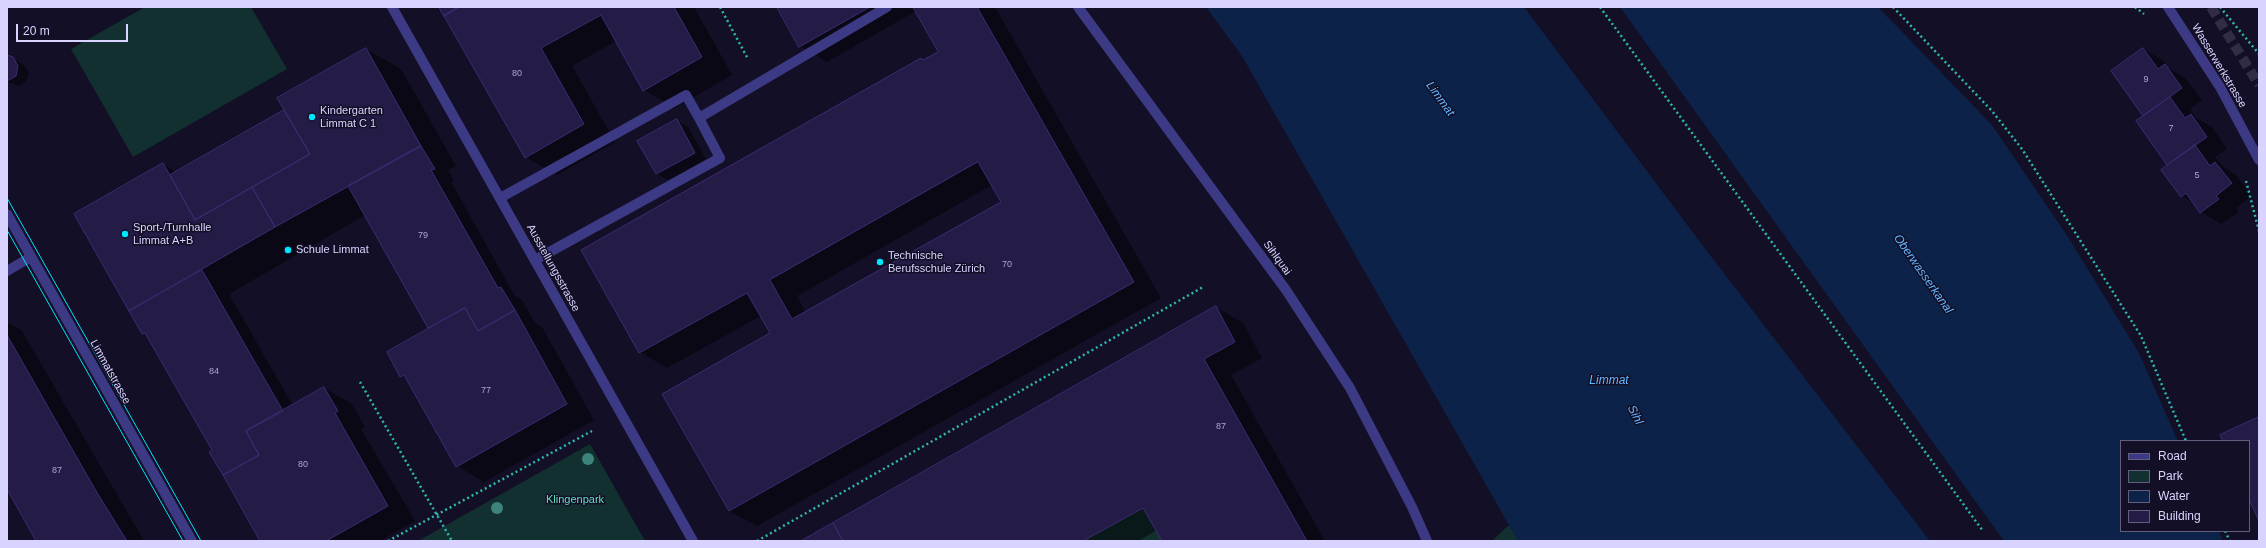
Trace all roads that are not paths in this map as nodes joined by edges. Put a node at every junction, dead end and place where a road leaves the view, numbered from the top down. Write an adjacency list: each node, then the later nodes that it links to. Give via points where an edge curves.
1 (392, 7): 7 (street, Ausstellungsstrasse)
2 (887, 7): 5 (street)
3 (1078, 7): 14 (street, Sihlquai, via 1286,290 1350,388)
4 (2168, 7): 6 (street, Wasserwerkstrasse, via 2220,87)
5 (699, 118): 7 (street, via 686,95); 10 (street, via 720,158)
6 (2259, 160)
7 (500, 198): 10 (street, Ausstellungsstrasse)
8 (7, 214): 9 (street, Limmatstrasse)
9 (31, 257): 11 (street); 12 (street, Limmatstrasse)
10 (535, 260): 13 (street, Ausstellungsstrasse)
11 (7, 271)
12 (192, 541)
13 (693, 541)
14 (1427, 541)

